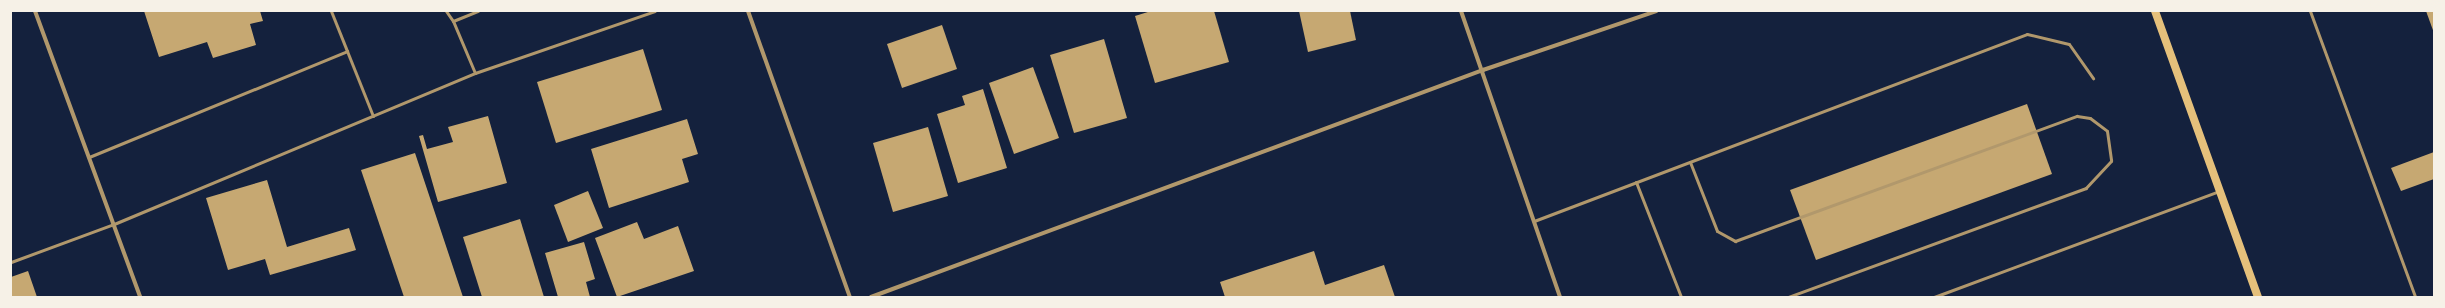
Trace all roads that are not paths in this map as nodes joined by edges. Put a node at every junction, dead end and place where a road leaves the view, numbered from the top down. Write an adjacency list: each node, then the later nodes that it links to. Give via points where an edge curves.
1 (35, 11): 17 (street)
2 (331, 11): 12 (lane)
3 (446, 11): 11 (lane)
4 (478, 11): 11 (lane)
5 (655, 11): 14 (lane)
6 (748, 11): 25 (street)
7 (1461, 11): 13 (street)
8 (1656, 11): 13 (street)
9 (2155, 11): 20 (main road)
10 (2310, 11): 32 (lane)
11 (452, 21): 14 (lane)
12 (347, 51): 16 (lane); 17 (lane)
13 (1482, 70): 21 (street); 26 (street)
14 (475, 73): 16 (lane)
15 (2093, 78): 18 (lane, via 2069,44 2027,34)
16 (373, 116): 22 (lane)
17 (89, 157): 22 (street)
18 (1690, 162): 19 (lane); 29 (lane, via 1717,231 1735,241 2077,116 2090,118 2107,131 2111,161 2086,188)
19 (1636, 182): 21 (lane); 28 (lane)
20 (2219, 191): 30 (lane); 31 (main road)
21 (1534, 221): 27 (street)
22 (114, 224): 23 (lane); 24 (street)
23 (11, 262)
24 (140, 297)
25 (850, 297)
26 (871, 297)
27 (1560, 297)
28 (1680, 297)
29 (1788, 297)
30 (1934, 297)
31 (2258, 297)
32 (2415, 297)

